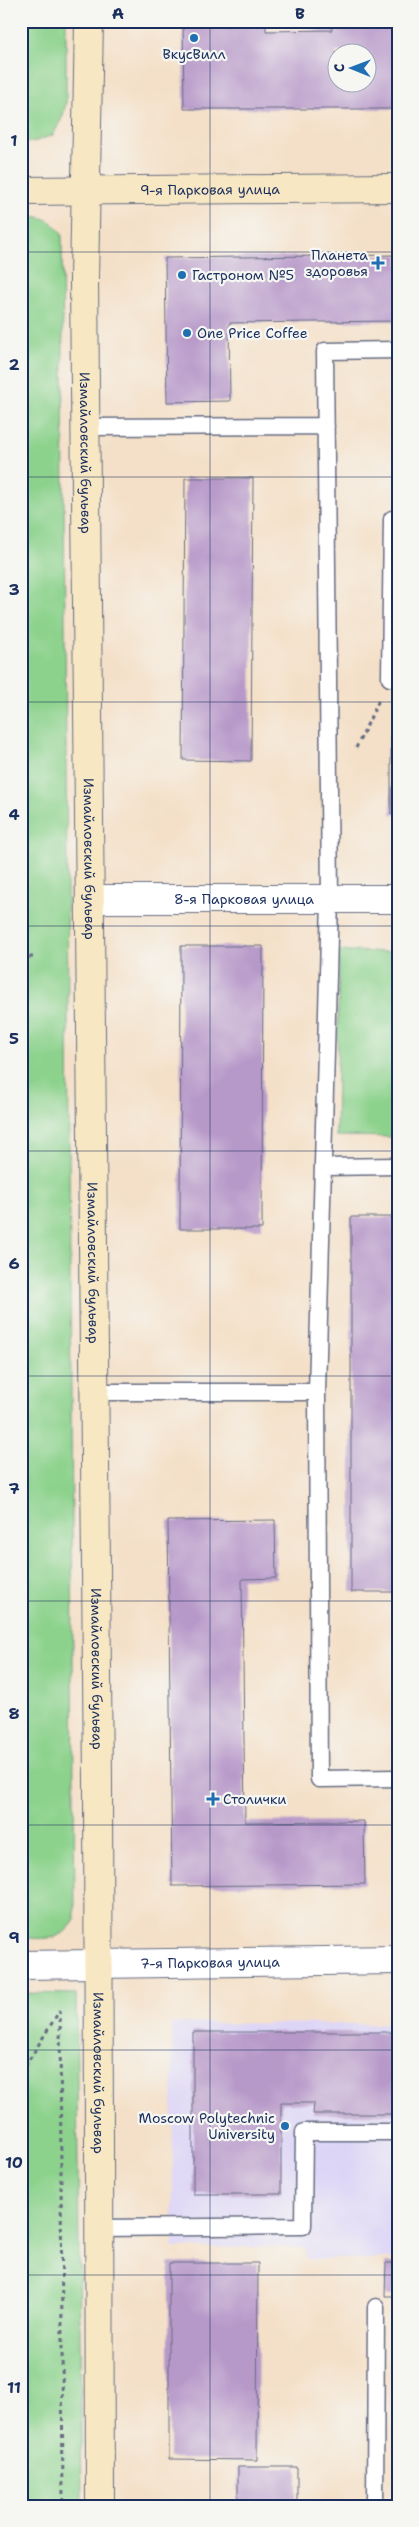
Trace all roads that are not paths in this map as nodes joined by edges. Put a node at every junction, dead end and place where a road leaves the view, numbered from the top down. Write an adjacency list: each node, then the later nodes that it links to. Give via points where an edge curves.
1 (89, 21): 4 (street, Измайловский бульвар)
2 (398, 188): 4 (street, 9-я Парковая улица)
3 (21, 191): 4 (street, 9-я Парковая улица)
4 (86, 191): 7 (street, Измайловский бульвар)
5 (398, 350): 6 (lane, via 326,351)
6 (326, 426): 7 (lane); 11 (lane)
7 (86, 427): 10 (street, Измайловский бульвар)
8 (392, 519): 9 (lane, via 390,678)
9 (398, 678)
10 (90, 899): 11 (street, 8-я Парковая улица); 15 (street, Измайловский бульвар)
11 (330, 899): 12 (street, 8-я Парковая улица); 13 (lane)
12 (398, 899)
13 (323, 1166): 14 (lane); 16 (lane)
14 (398, 1166)
15 (94, 1392): 16 (lane); 19 (street, Измайловский бульвар)
16 (317, 1392): 17 (lane, via 319,1779)
17 (398, 1778)
18 (398, 1960): 19 (street, 7-я Парковая улица)
19 (99, 1964): 20 (street, 7-я Парковая улица); 22 (street, Измайловский бульвар)
20 (21, 1966)
21 (398, 2132): 22 (lane, via 304,2132 303,2226)
22 (100, 2228): 24 (street, Измайловский бульвар)
23 (376, 2307): 25 (lane)
24 (100, 2506)
25 (375, 2506)

